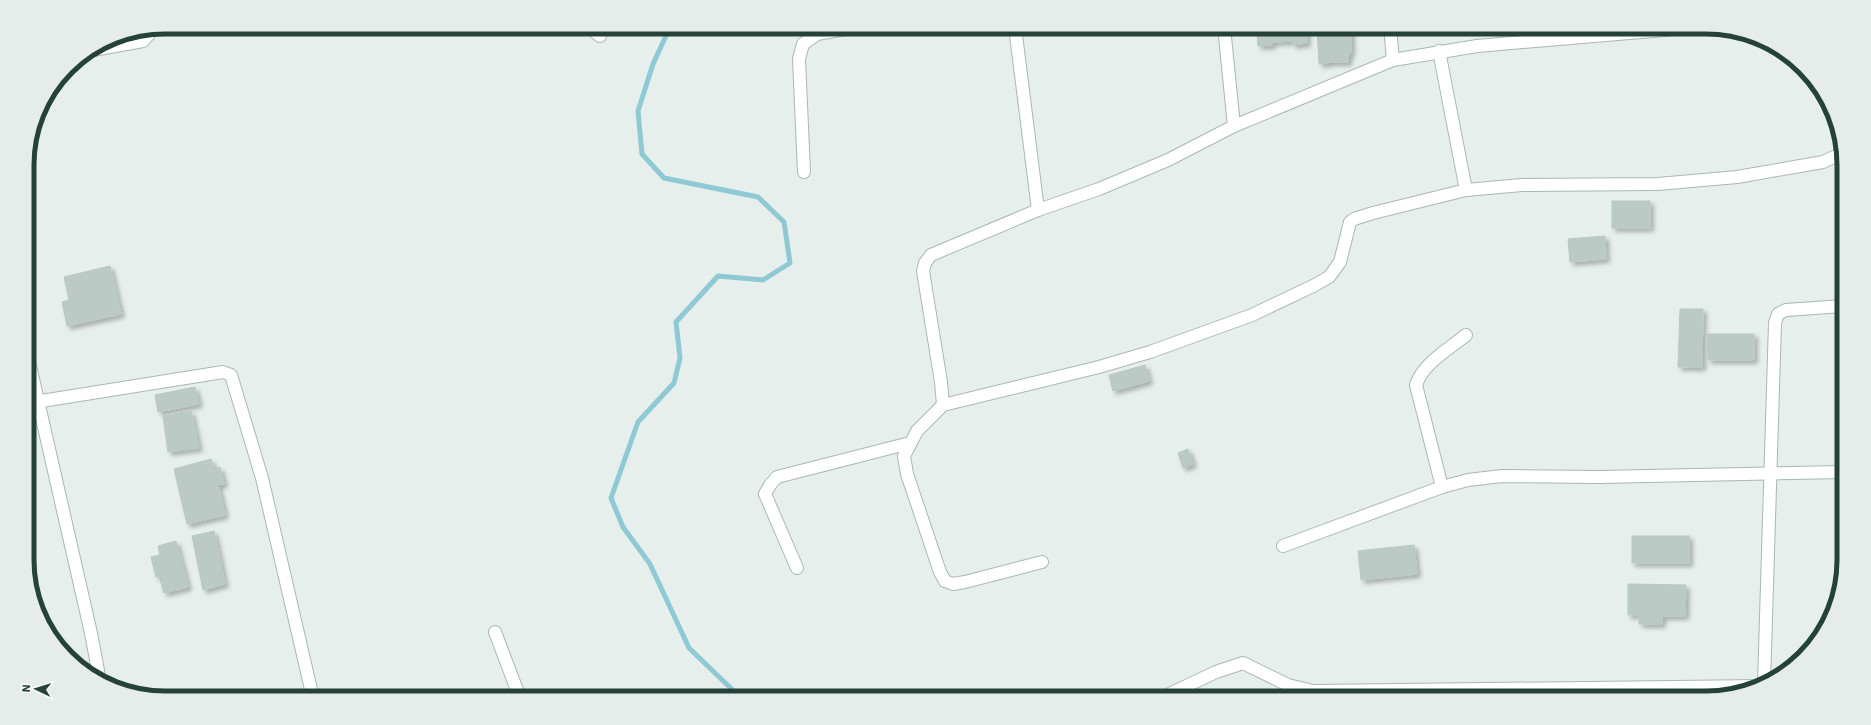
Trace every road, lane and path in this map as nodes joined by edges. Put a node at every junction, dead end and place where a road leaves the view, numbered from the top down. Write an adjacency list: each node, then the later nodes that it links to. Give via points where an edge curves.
1 (598, 34): 8 (street)
2 (817, 34): 14 (street, via 803,44 799,59)
3 (1015, 34): 16 (street)
4 (1225, 34): 12 (street)
5 (1391, 34): 11 (street)
6 (1626, 34): 10 (street)
7 (148, 35): 9 (street, via 144,41)
8 (600, 36)
9 (109, 47)
10 (1439, 51): 11 (street); 15 (street)
11 (1393, 60): 12 (street)
12 (1234, 126): 16 (street, via 1168,160 1099,189)
13 (1836, 156): 15 (street, via 1823,162 1737,177 1658,184 1522,185)
14 (804, 172)
15 (1466, 190): 20 (street, via 1354,219 1348,226 1340,262 1329,277 1252,315 1150,352 1099,367)
16 (1038, 210): 20 (street, via 931,255 925,263 923,271)
17 (1837, 306): 24 (street, via 1786,310 1778,314 1775,323 1772,391)
18 (1466, 335): 25 (street, via 1430,364 1416,385)
19 (34, 402): 33 (street, via 222,372 231,375 262,478)
20 (943, 405): 22 (street, via 917,431)
21 (34, 406): 30 (street, via 91,633)
22 (910, 443): 27 (street, via 904,456 907,474 945,582 965,582); 28 (street, via 777,477 765,494)
23 (1837, 472): 24 (street)
24 (1771, 473): 25 (street, via 1599,477 1502,476 1468,480); 31 (street)
25 (1442, 487): 26 (street)
26 (1283, 546)
27 (1042, 562)
28 (797, 568)
29 (495, 632): 34 (street)
30 (98, 672)
31 (1764, 677)
32 (1727, 689): 37 (street)
33 (312, 691)
34 (517, 691)
35 (1176, 691): 36 (street, via 1216,672 1243,663 1288,685)
36 (1313, 691)
37 (1701, 691)

